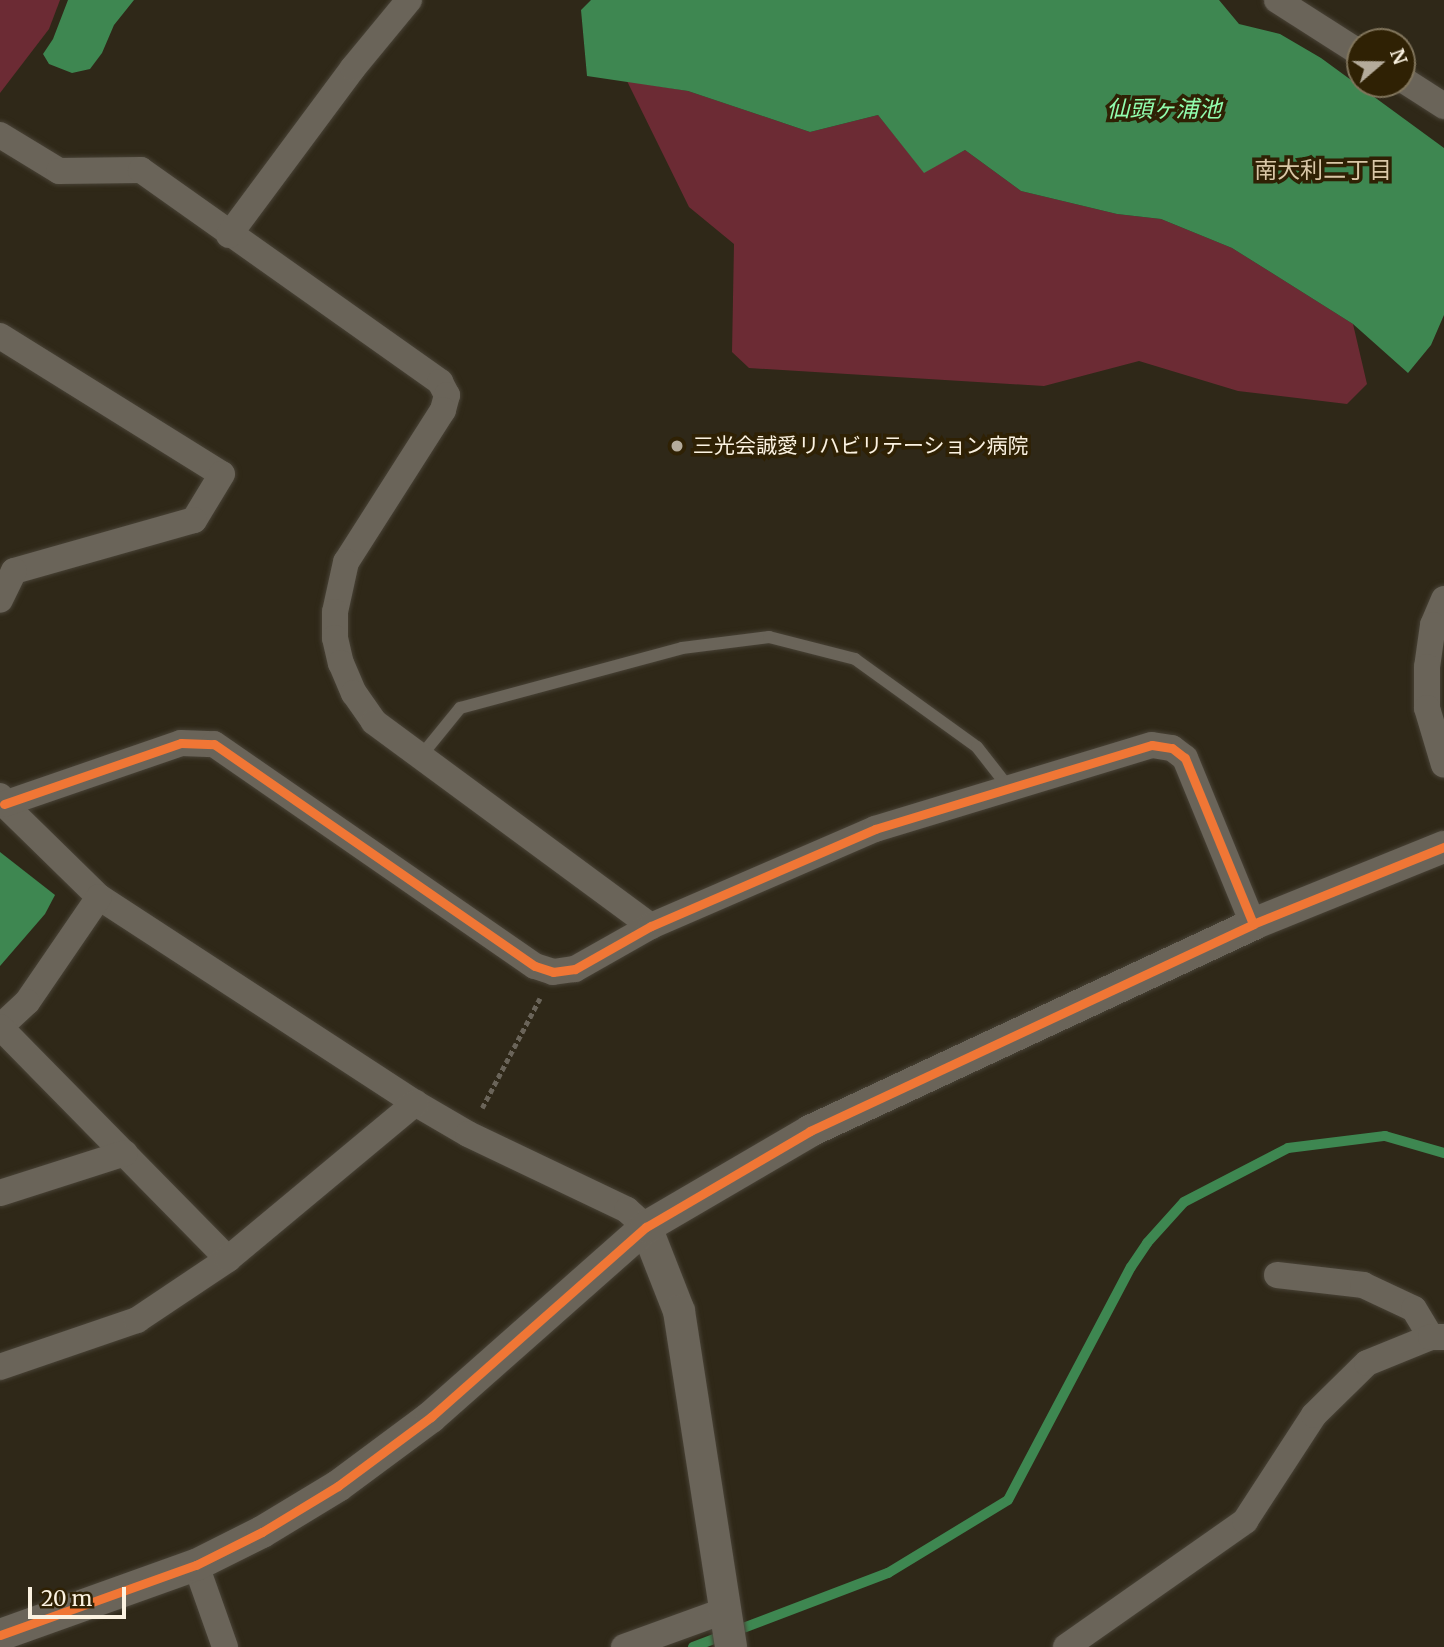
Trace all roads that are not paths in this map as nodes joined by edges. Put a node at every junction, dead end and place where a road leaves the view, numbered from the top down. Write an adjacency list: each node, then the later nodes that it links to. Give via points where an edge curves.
1 (409, 0): 7 (street)
2 (1277, 0): 3 (street)
3 (1346, 44)
4 (1416, 88): 5 (street)
5 (1444, 106)
6 (0, 135): 7 (street, via 60,172 141,170)
7 (229, 235): 11 (street, via 440,382 447,395 443,410 346,562 335,612 335,638 354,693 374,722)
8 (0, 336): 10 (street, via 222,474 194,520 13,571)
9 (1444, 599): 12 (street, via 1433,625 1427,667 1427,708)
10 (0, 600)
11 (421, 756): 13 (lane, via 460,708 682,648 769,637 855,659 976,747); 18 (street)
12 (1444, 765)
13 (1009, 788): 17 (street, via 1152,746 1172,748 1185,758); 18 (street, via 875,829)
14 (2, 800): 16 (street); 18 (street, via 181,743 214,744 535,966 553,972 575,969)
15 (1444, 847): 17 (street)
16 (99, 897): 19 (street); 20 (street, via 27,1002 0,1027)
17 (1252, 924): 22 (street, via 810,1131)
18 (651, 926)
19 (415, 1103): 22 (street, via 468,1134 627,1210); 23 (street)
20 (125, 1153): 21 (street); 23 (street)
21 (0, 1192)
22 (646, 1227): 27 (street, via 431,1417 338,1486); 28 (street, via 679,1311)
23 (228, 1259): 26 (street, via 136,1320)
24 (1277, 1275): 25 (street, via 1363,1285 1414,1308)
25 (1438, 1337): 33 (street, via 1367,1363 1314,1415 1245,1521)
26 (0, 1367)
27 (196, 1566): 29 (street); 30 (street)
28 (726, 1610): 31 (street); 32 (street)
29 (0, 1635)
30 (225, 1647)
31 (624, 1647)
32 (731, 1647)
33 (1066, 1647)

